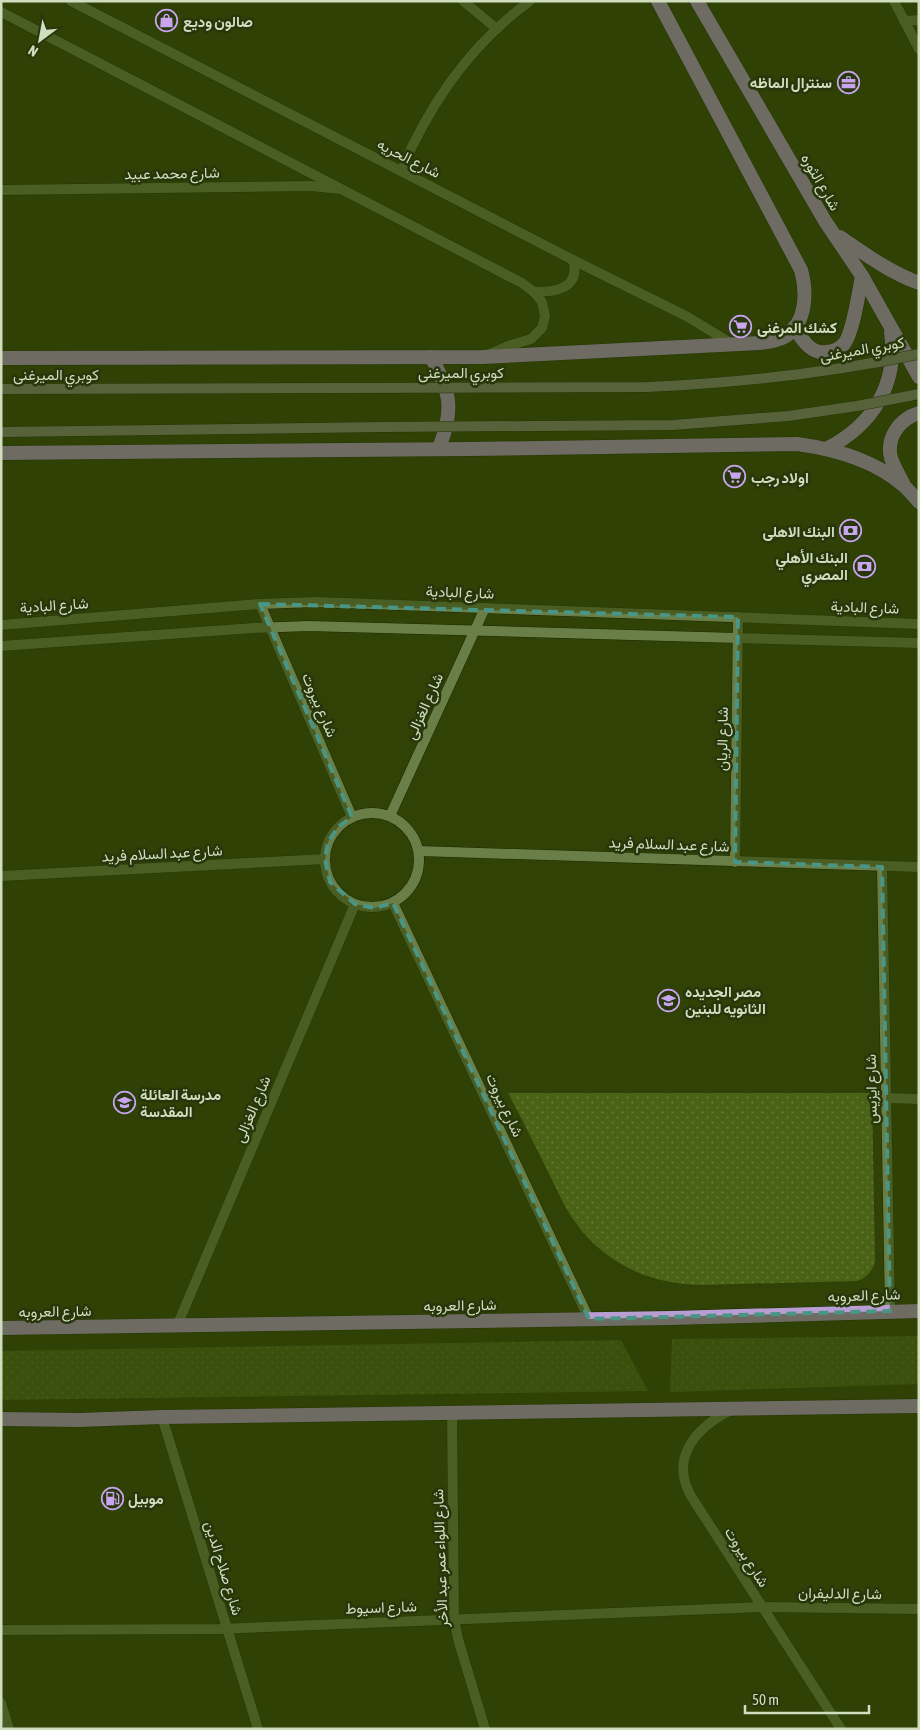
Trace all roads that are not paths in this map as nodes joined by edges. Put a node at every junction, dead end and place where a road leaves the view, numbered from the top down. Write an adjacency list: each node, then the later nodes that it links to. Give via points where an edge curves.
1 (71, 1): 12 (street, شارع الحريه)
2 (463, 1): 10 (street)
3 (530, 1): 10 (street)
4 (658, 1): 20 (highway, via 800,270 805,295)
5 (697, 1): 15 (highway, شارع الثوره)
6 (894, 1): 9 (street)
7 (1, 12): 13 (street)
8 (919, 20): 9 (street)
9 (904, 21): 11 (street)
10 (497, 30): 12 (street, via 441,95)
11 (919, 49)
12 (401, 171): 16 (street, شارع الحريه)
13 (344, 189): 14 (street, شارع محمد عبيد, via 311,186); 19 (street, via 516,279)
14 (1, 190)
15 (833, 232): 17 (highway, شارع الثوره); 18 (highway, via 880,264)
16 (573, 260): 19 (street, via 573,275 565,287); 22 (street, شارع الحريه, via 688,317)
17 (862, 276): 20 (highway, via 850,332 843,345 830,352 816,351 804,343); 21 (highway, شارع الثوره)
18 (919, 282)
19 (534, 292): 25 (street, via 544,309 544,323 539,332 525,342)
20 (794, 327): 22 (highway, via 777,341)
21 (890, 328): 27 (highway, شارع الثوره); 33 (highway, via 890,374 879,402 850,435)
22 (732, 344): 25 (highway)
23 (919, 354): 28 (main road, كوبري الميرغنى, bridge, via 799,375 712,384)
24 (431, 357): 25 (highway); 26 (highway); 32 (highway, via 443,379 449,402 447,427)
25 (484, 357)
26 (1, 358)
27 (919, 377)
28 (1, 389)
29 (919, 394): 31 (main road, bridge, via 796,415 674,425)
30 (919, 413): 35 (highway, via 903,421 891,441 891,456)
31 (1, 432)
32 (439, 448): 33 (highway, via 797,444); 34 (highway)
33 (826, 449): 35 (highway, via 867,463)
34 (1, 453)
35 (904, 485): 36 (highway)
36 (919, 502)
37 (260, 604): 38 (street, شارع البادية, via 316,602); 40 (street, شارع البادية); 42 (street, شارع بيروت)
38 (485, 608): 39 (street, شارع البادية); 43 (street, شارع الغزالى)
39 (738, 617): 41 (street, شارع البادية); 44 (street, شارع الريان)
40 (1, 624)
41 (919, 624)
42 (270, 627): 43 (street); 46 (street); 48 (street, شارع بيروت)
43 (474, 630): 44 (street); 47 (street, شارع الغزالى)
44 (738, 638): 45 (street); 51 (street, شارع الريان)
45 (919, 643)
46 (1, 646)
47 (390, 816): 48 (street, via 371,813); 49 (street, via 408,830)
48 (352, 817): 50 (street, via 332,834)
49 (419, 851): 51 (street, شارع عبد السلام فريد); 55 (street, via 417,877 408,892)
50 (324, 859): 54 (street, شارع عبد السلام فريد); 56 (street, via 333,886)
51 (735, 862): 52 (street, شارع عبد السلام فريد)
52 (882, 867): 53 (street, شارع عبد السلام فريد); 57 (street, شارع ايزيس)
53 (919, 867)
54 (1, 876)
55 (394, 903): 56 (street, via 374,908); 61 (street, شارع بيروت)
56 (355, 904): 62 (street, شارع الغزالى)
57 (886, 1098): 58 (street); 60 (street, شارع ايزيس)
58 (919, 1099)
59 (919, 1310): 60 (highway, شارع العروبه)
60 (890, 1311): 61 (highway, شارع العروبه)
61 (589, 1319): 62 (highway, شارع العروبه)
62 (177, 1326): 63 (highway, شارع العروبه)
63 (1, 1328)
64 (919, 1406): 65 (highway)
65 (734, 1408): 66 (highway); 69 (street, شارع بيروت, via 710,1422 695,1437 685,1454 683,1480 690,1496)
66 (452, 1412): 67 (highway); 71 (street, شارع اللواء عمر عبد الأخر)
67 (162, 1417): 68 (highway); 72 (street, شارع صلاح الدين)
68 (1, 1419)
69 (762, 1607): 70 (street, شارع الدليفران); 71 (street, شارع اسيوط); 78 (street, شارع بيروت)
70 (919, 1609)
71 (454, 1619): 72 (street, شارع اسيوط); 77 (street, شارع اللواء عمر عبد الأخر)
72 (227, 1628): 73 (street, شارع اسيوط); 76 (street, شارع صلاح الدين)
73 (1, 1630)
74 (1, 1703): 75 (street)
75 (9, 1729)
76 (258, 1729)
77 (485, 1729)
78 (841, 1729)

